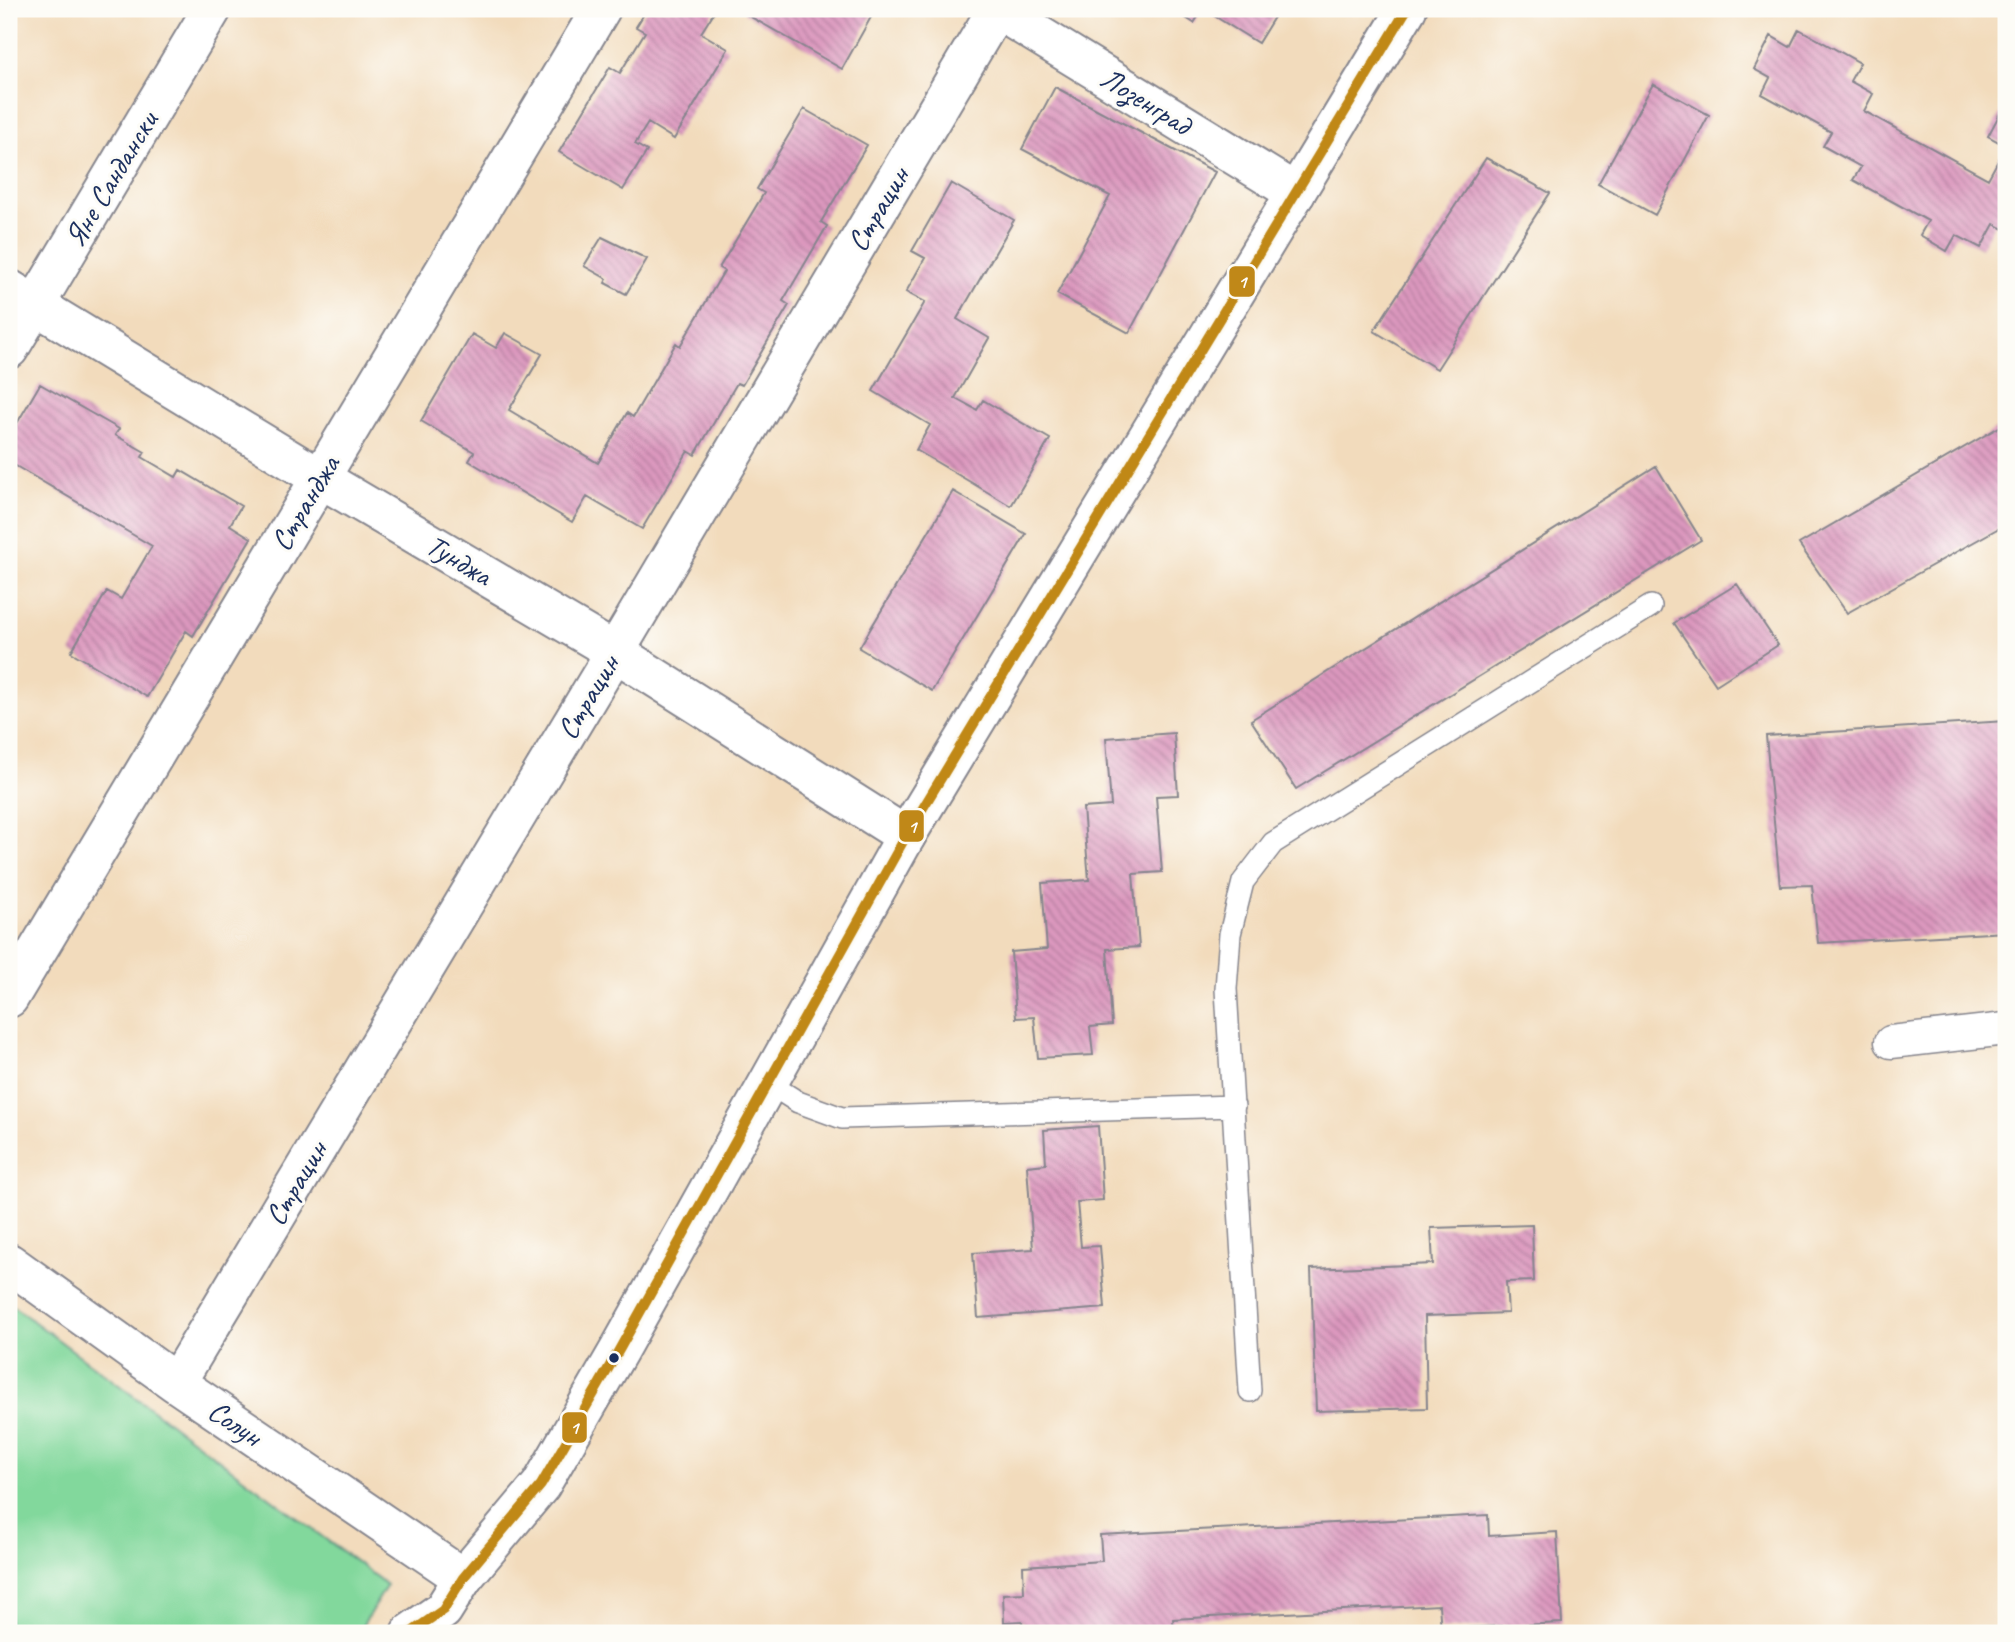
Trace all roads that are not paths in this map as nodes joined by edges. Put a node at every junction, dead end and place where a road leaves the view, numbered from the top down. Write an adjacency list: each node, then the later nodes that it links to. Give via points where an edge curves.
1 (212, 9): 6 (street, Яне Сандански)
2 (601, 9): 8 (street, Странджа)
3 (997, 9): 5 (street, Лозенград); 10 (street, Страцин)
4 (1407, 9): 5 (street)
5 (1296, 193): 11 (street)
6 (22, 298): 7 (street, Яне Сандански); 8 (street, Тунджа)
7 (9, 349)
8 (320, 478): 10 (street, Тунджа); 12 (street, Странджа)
9 (1651, 606): 16 (lane, via 1273,843 1243,882 1230,934 1226,989)
10 (615, 652): 11 (street, Тунджа); 18 (street, Страцин)
11 (906, 836): 15 (street)
12 (9, 998)
13 (2006, 1028): 14 (street)
14 (1891, 1042)
15 (768, 1083): 16 (lane, via 798,1102 842,1118); 20 (street, via 541,1485)
16 (1234, 1106): 19 (lane)
17 (9, 1263): 18 (street, Солун)
18 (176, 1382): 20 (street, Солун)
19 (1250, 1391)
20 (451, 1607): 21 (street)
21 (410, 1633)

